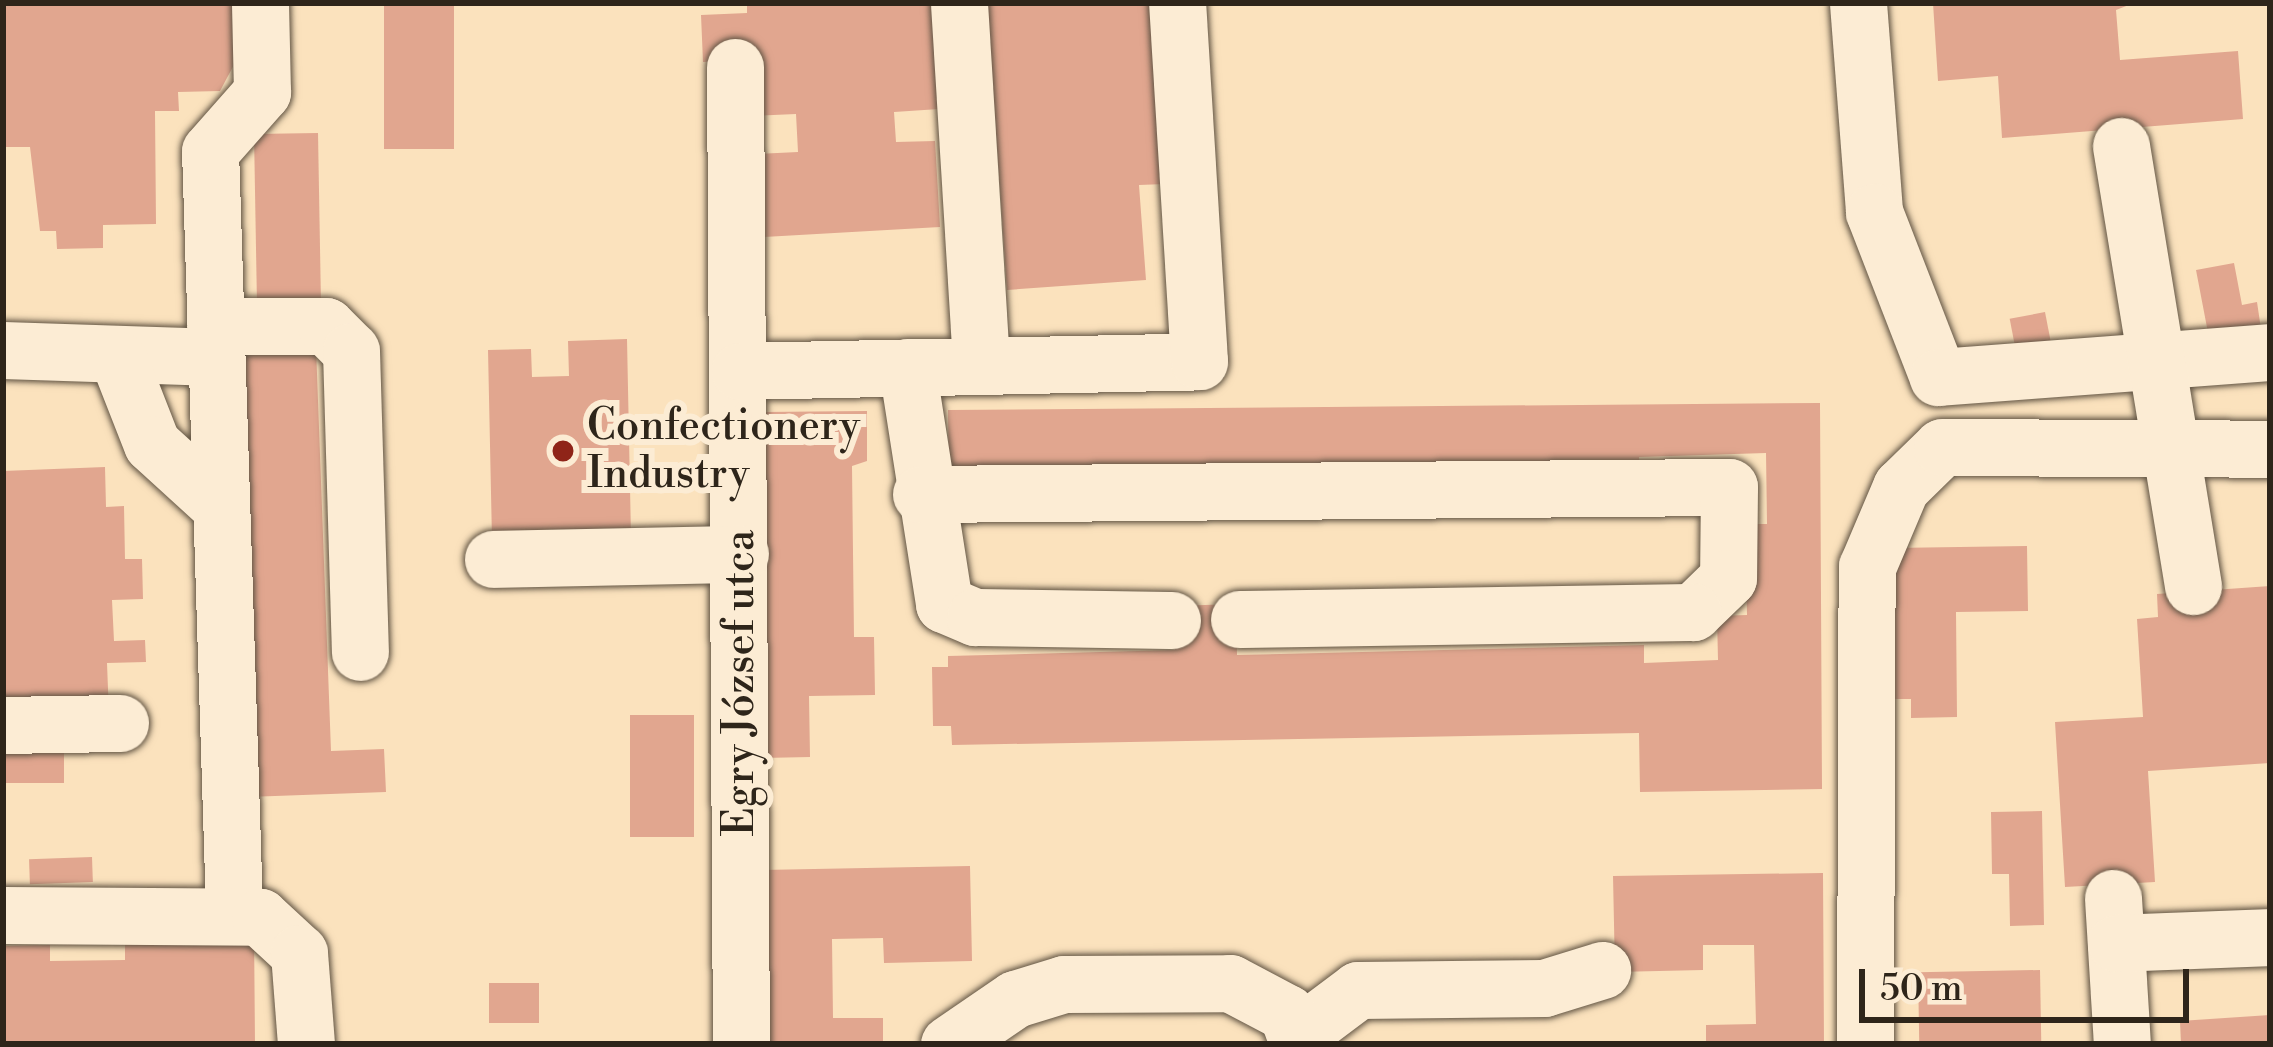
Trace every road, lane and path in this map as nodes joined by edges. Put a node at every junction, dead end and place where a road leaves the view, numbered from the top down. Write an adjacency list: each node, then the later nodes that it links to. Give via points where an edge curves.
1 (260, 3): 7 (street, via 262,92 210,151)
2 (959, 3): 12 (street)
3 (1177, 3): 12 (street, via 1199,361)
4 (1858, 3): 15 (street, via 1874,212)
5 (735, 68): 14 (street, Egry József utca)
6 (2120, 146): 11 (street)
7 (215, 342): 10 (street); 20 (street); 26 (street, via 326,326 352,352)
8 (3, 350): 10 (street)
9 (2270, 352): 11 (street)
10 (119, 360): 20 (street, via 152,445)
11 (2156, 362): 15 (street); 18 (street)
12 (981, 365): 13 (street)
13 (908, 367): 14 (street); 19 (street)
14 (740, 370): 21 (street, Egry József utca)
15 (1938, 377): 16 (street)
16 (1942, 447): 18 (street); 39 (street, via 1883,515 1867,567)
17 (2270, 449): 18 (street)
18 (2172, 455): 23 (street)
19 (921, 494): 24 (street, via 935,590 956,612); 25 (street, via 1729,487 1729,578 1693,612)
20 (220, 506): 29 (street)
21 (740, 554): 22 (street); 37 (street, Egry József utca)
22 (493, 559)
23 (2193, 586)
24 (1172, 620)
25 (1239, 620)
26 (360, 652)
27 (120, 723): 28 (street)
28 (3, 725)
29 (234, 909): 30 (street); 36 (street, via 277,926 299,952)
30 (3, 915)
31 (2270, 938): 40 (street, via 2115,921)
32 (1602, 970): 34 (street, via 1544,988)
33 (1230, 983): 34 (street); 35 (street, via 1271,999); 38 (street, via 1064,984 1015,999)
34 (1358, 990): 35 (street)
35 (1298, 1039)
36 (306, 1044)
37 (741, 1044)
38 (949, 1044)
39 (1865, 1044)
40 (2122, 1044)

